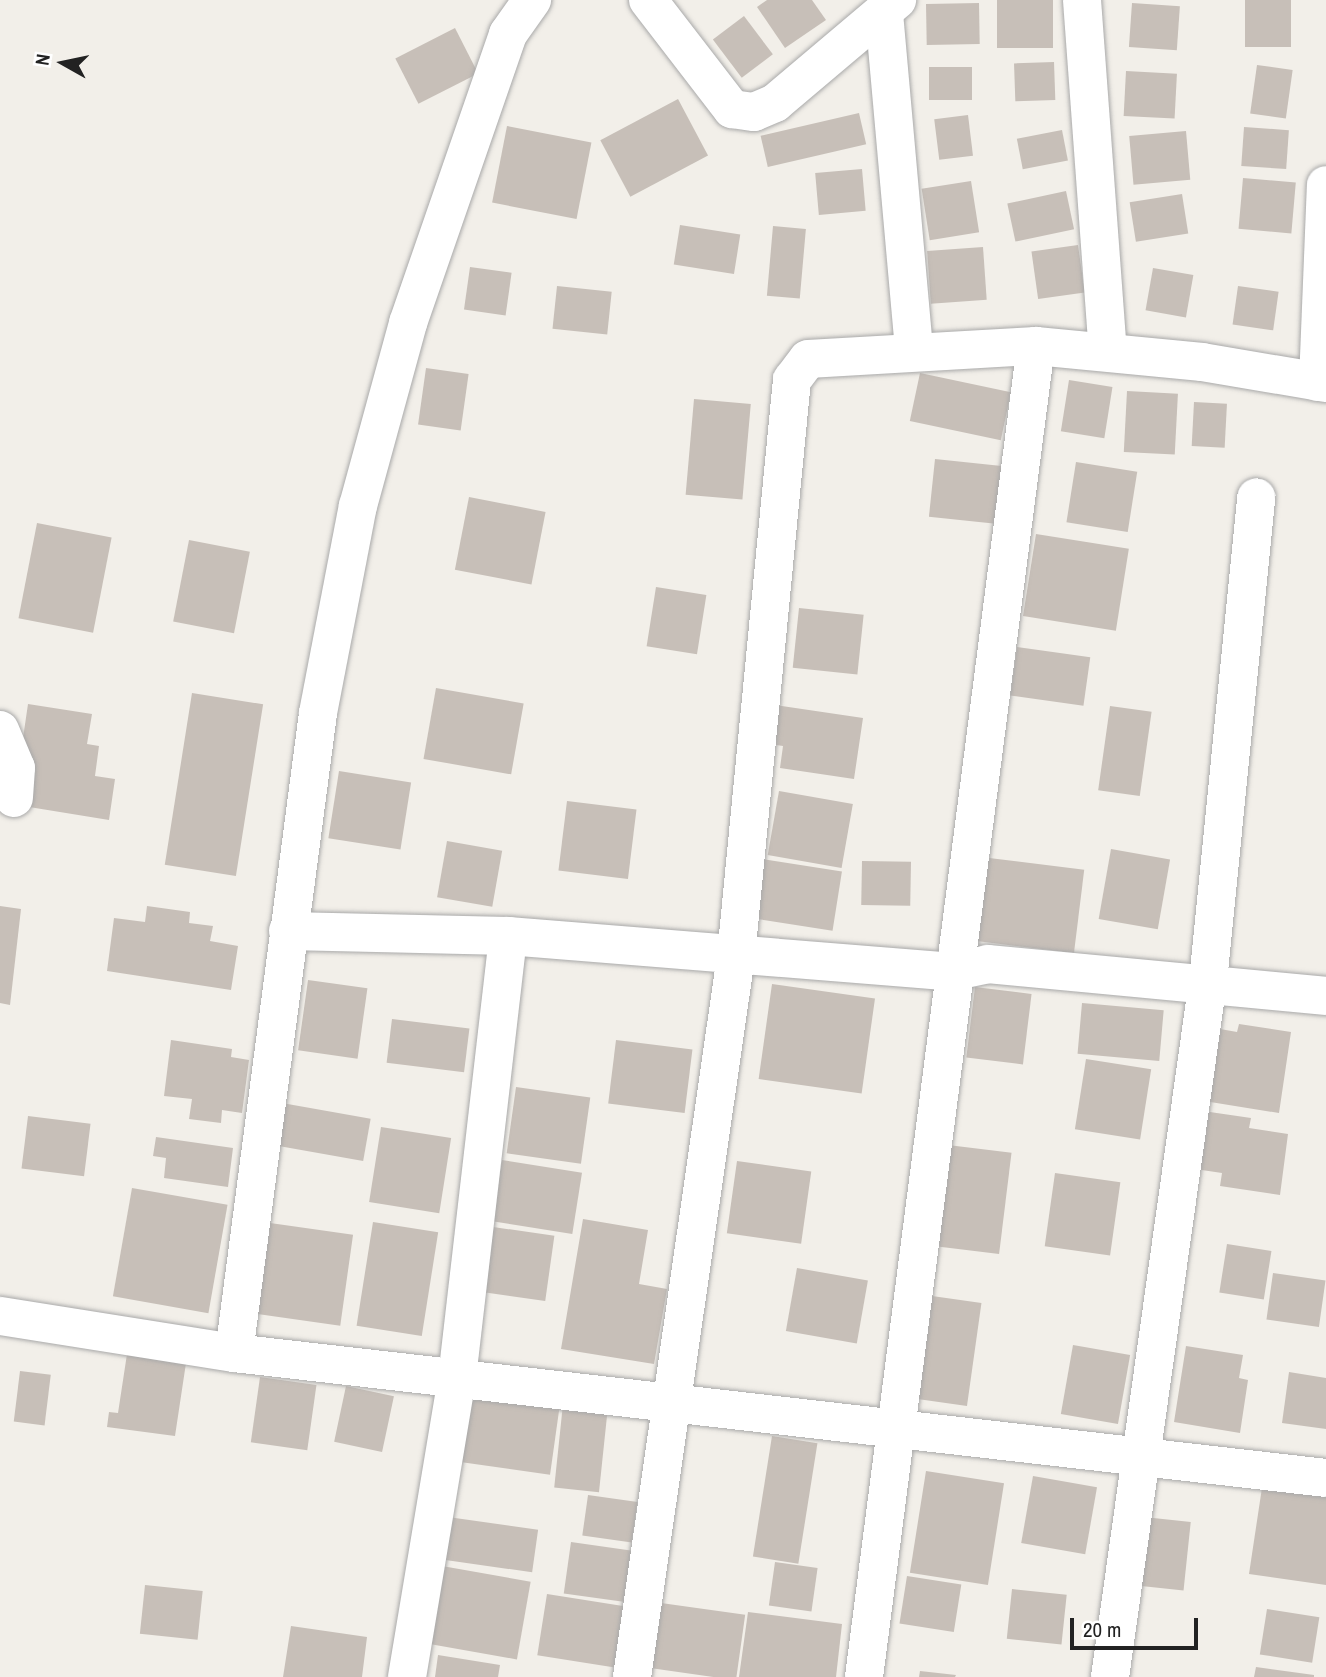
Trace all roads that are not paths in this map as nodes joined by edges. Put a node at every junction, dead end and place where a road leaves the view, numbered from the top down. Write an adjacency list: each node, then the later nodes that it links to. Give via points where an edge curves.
1 (532, 0): 13 (street, via 508,34 408,323 359,506 318,713)
2 (648, 0): 4 (street, via 732,109 754,112 775,103)
3 (1083, 0): 8 (street)
4 (891, 6): 7 (street)
5 (1326, 185): 9 (street)
6 (1035, 346): 7 (street); 8 (street); 16 (street)
7 (914, 348): 15 (street, via 808,359 792,380)
8 (1108, 351): 9 (street)
9 (1322, 383)
10 (1256, 497): 17 (street)
11 (0, 730): 12 (street, via 16,768)
12 (14, 799)
13 (288, 931): 14 (street); 20 (street)
14 (508, 936): 15 (street); 21 (street)
15 (736, 956): 16 (street); 22 (street)
16 (951, 972): 17 (street, via 988,964); 23 (street)
17 (1208, 981): 18 (street); 24 (street)
18 (1326, 996)
19 (0, 1316): 20 (street)
20 (234, 1353): 21 (street)
21 (457, 1378): 22 (street); 26 (street)
22 (676, 1404): 23 (street); 27 (street)
23 (897, 1429): 24 (street); 28 (street)
24 (1139, 1457): 25 (street); 29 (street)
25 (1326, 1478)
26 (407, 1677)
27 (632, 1677)
28 (864, 1677)
29 (1110, 1677)

